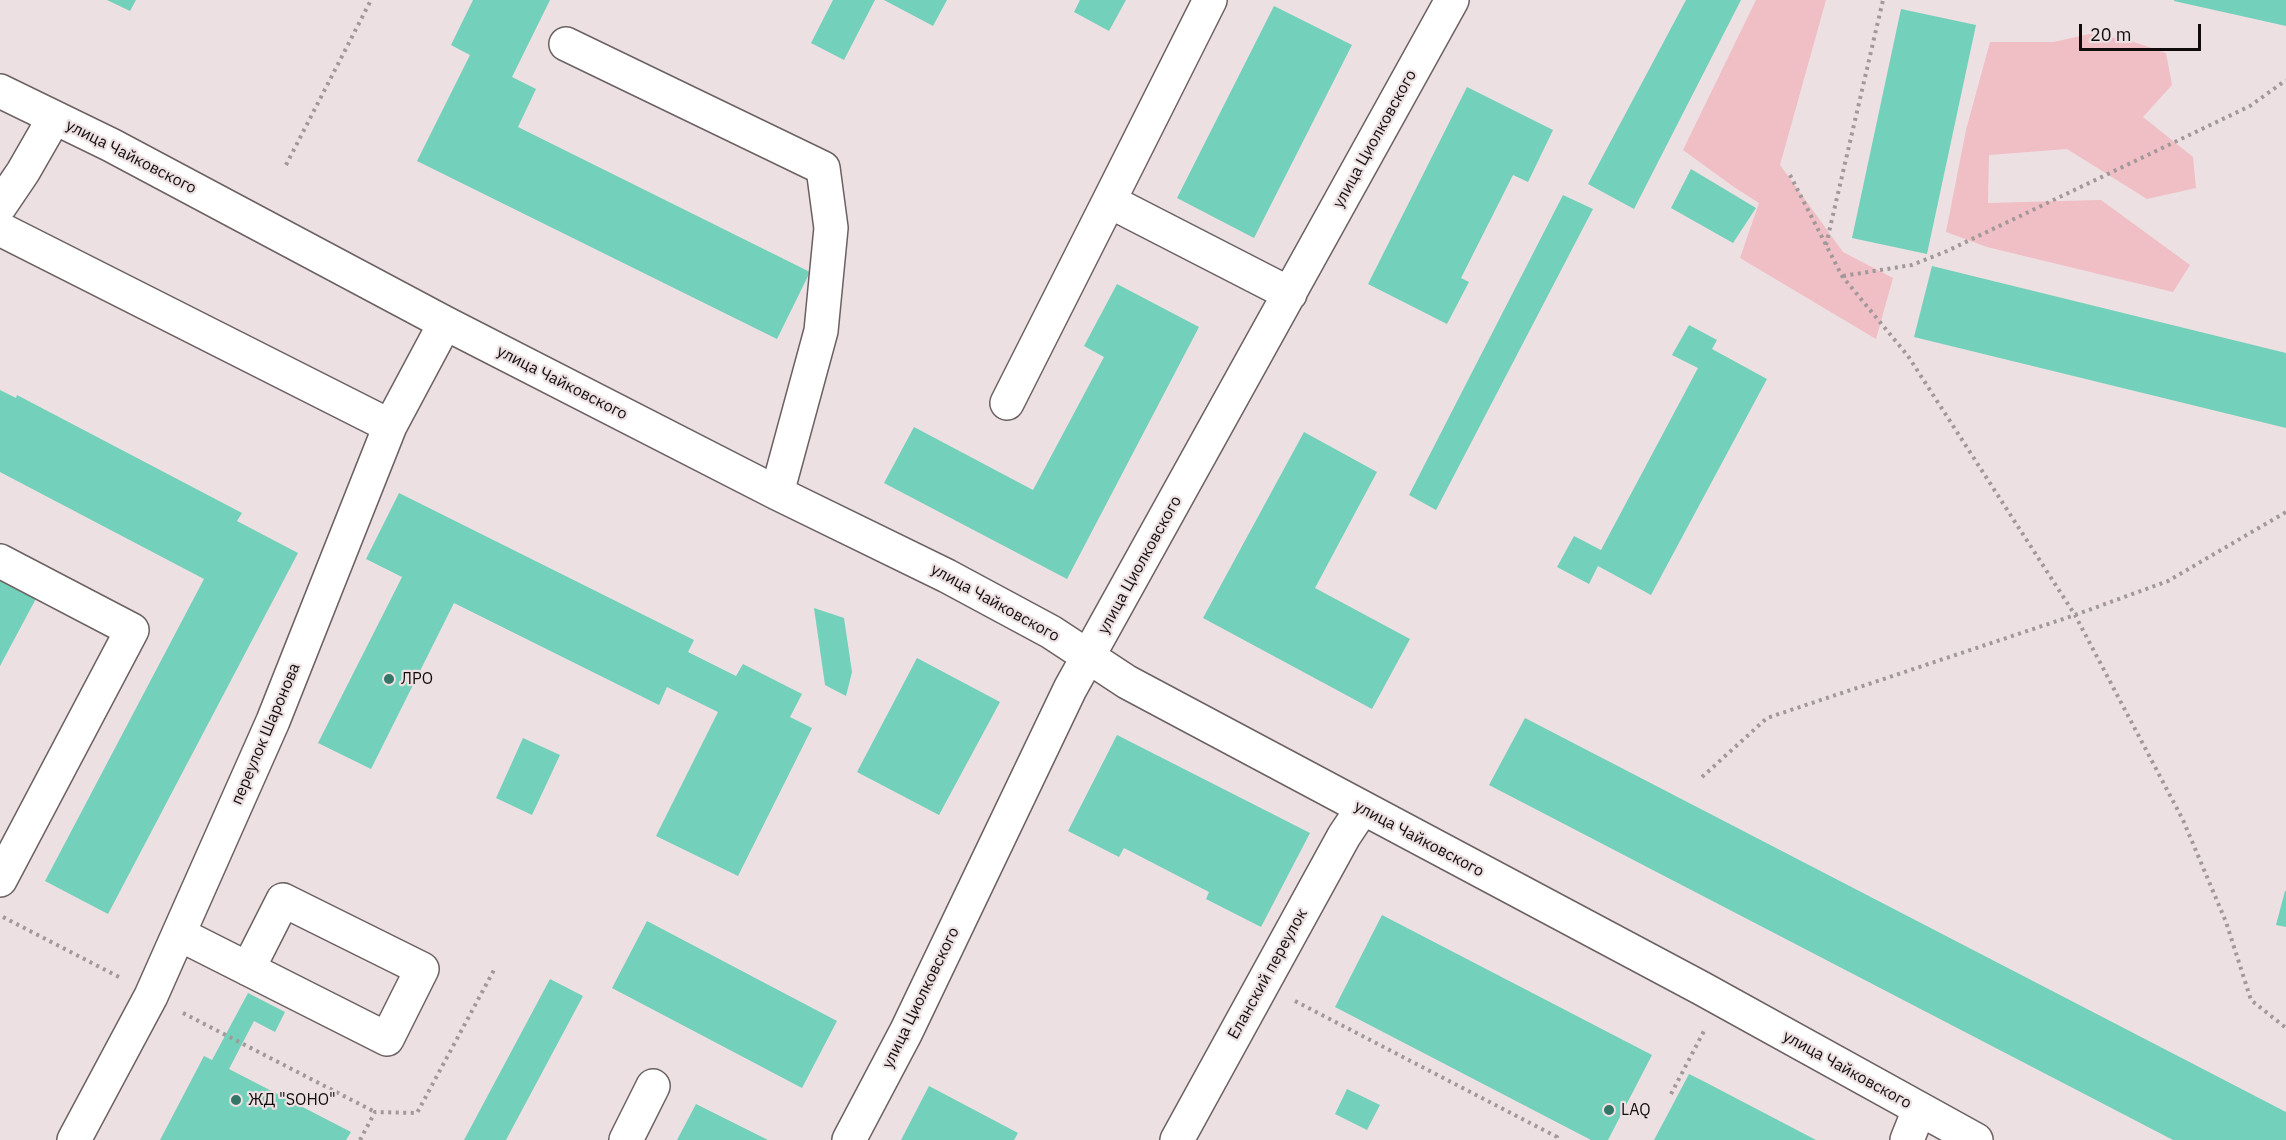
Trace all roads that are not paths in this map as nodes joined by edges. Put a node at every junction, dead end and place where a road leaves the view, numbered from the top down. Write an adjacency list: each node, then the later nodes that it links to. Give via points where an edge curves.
1 (1210, 0): 6 (street)
2 (1452, 0): 9 (street, улица Циолковского)
3 (566, 44): 13 (street, via 823,168 831,228 821,331)
4 (0, 91): 5 (street, улица Чайковского)
5 (54, 118): 7 (street); 10 (street, улица Чайковского)
6 (1109, 201): 9 (street); 11 (street)
7 (0, 206)
8 (0, 229): 12 (street)
9 (1290, 294): 15 (street, улица Циолковского)
10 (445, 323): 12 (street, переулок Шаронова); 13 (street, улица Чайковского)
11 (1007, 403)
12 (390, 426): 18 (street, переулок Шаронова, via 273,721)
13 (777, 493): 15 (street, улица Чайковского, via 947,576)
14 (0, 561): 17 (street, via 132,630)
15 (1089, 657): 16 (street, улица Чайковского, via 1127,682); 24 (street, улица Циолковского)
16 (1362, 809): 21 (street, улица Чайковского, via 1701,988); 25 (street, Еланский переулок)
17 (0, 880)
18 (179, 934): 19 (street); 22 (street, переулок Шаронова, via 152,996)
19 (248, 969): 19 (street, via 289,893 422,969 387,1039)
20 (653, 1086): 23 (street)
21 (1919, 1110): 26 (street); 27 (street, улица Чайковского)
22 (74, 1140)
23 (626, 1140)
24 (849, 1140)
25 (1177, 1140)
26 (1907, 1140)
27 (1976, 1140)

